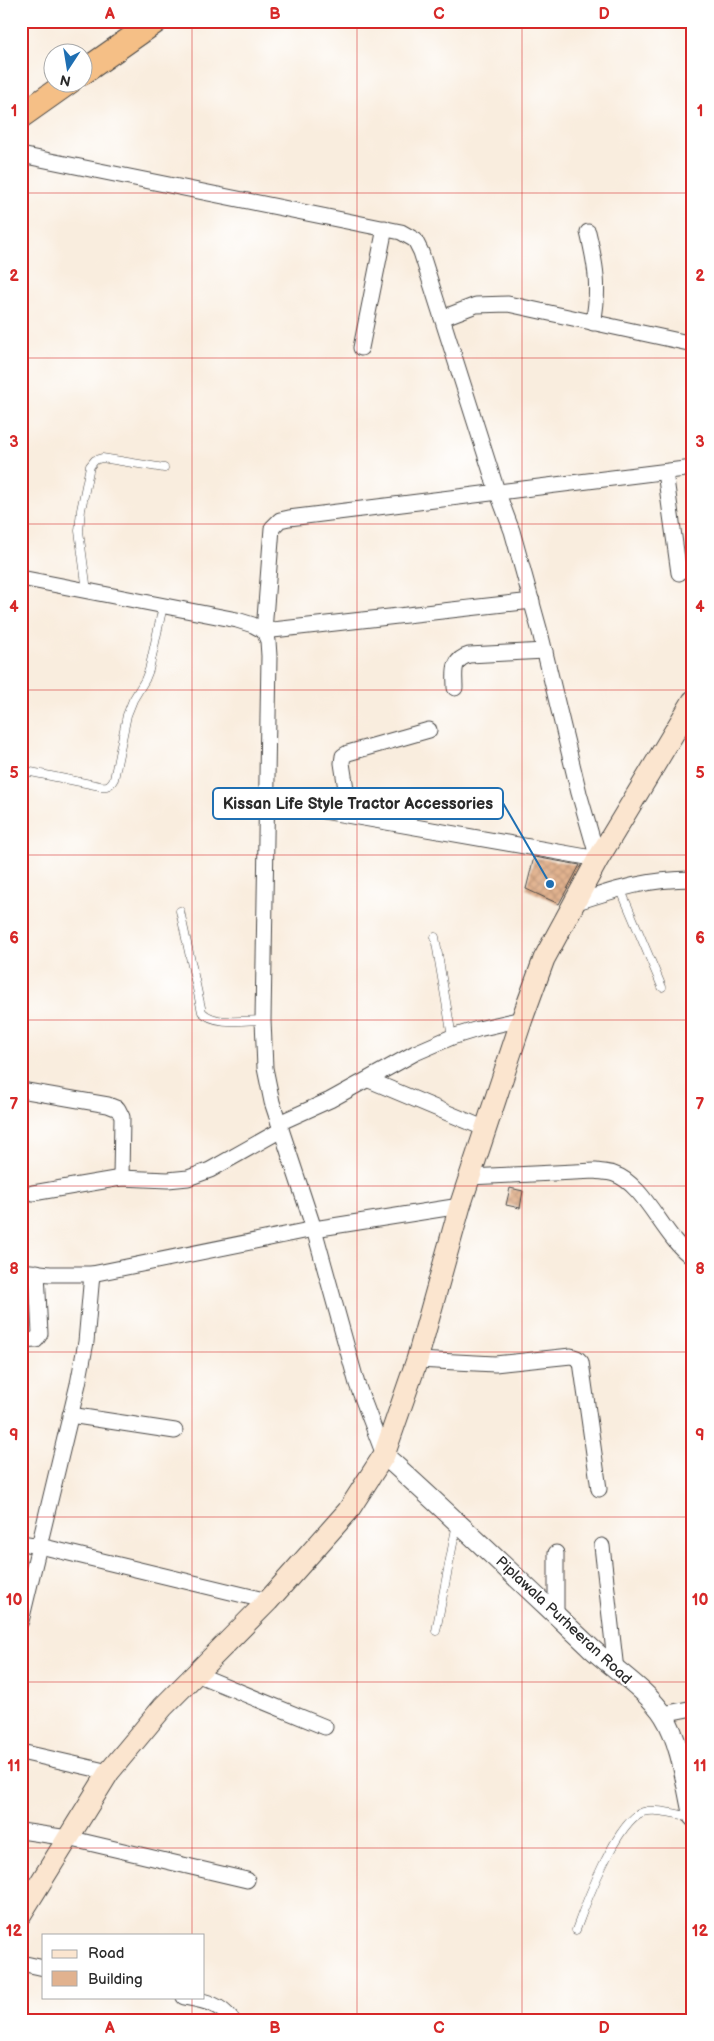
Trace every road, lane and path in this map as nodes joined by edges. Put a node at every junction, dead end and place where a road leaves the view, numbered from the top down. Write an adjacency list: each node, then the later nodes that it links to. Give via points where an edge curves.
1 (156, 21): 2 (highway)
2 (92, 66)
3 (55, 92): 4 (highway)
4 (21, 116)
5 (21, 155): 6 (street)
6 (385, 228): 8 (street, via 415,240); 11 (street)
7 (588, 232): 9 (street, via 598,290)
8 (442, 318): 9 (street, via 476,305 508,304); 15 (street)
9 (593, 323): 10 (street)
10 (693, 344)
11 (361, 348)
12 (164, 468): 18 (lane, via 102,458 90,466 80,532)
13 (693, 468): 14 (street)
14 (665, 472): 15 (street); 16 (street)
15 (497, 491): 19 (street); 21 (street, via 280,520 272,528)
16 (679, 573)
17 (21, 578): 18 (street)
18 (87, 590): 20 (street)
19 (532, 602): 21 (street); 22 (street)
20 (163, 606): 21 (street, via 237,620); 26 (lane, via 149,670 127,715 112,784 100,786)
21 (264, 631): 27 (street, via 269,656)
22 (545, 651): 23 (street, via 460,657 456,663); 29 (street)
23 (456, 688)
24 (693, 701): 29 (main road)
25 (429, 730): 28 (street, via 343,756)
26 (21, 770)
27 (266, 800): 28 (street); 36 (street)
28 (350, 815): 29 (street)
29 (598, 859): 32 (main road)
30 (693, 879): 31 (street, via 662,879)
31 (620, 888): 32 (street); 35 (lane)
32 (574, 903): 37 (main road, via 544,959)
33 (180, 911): 36 (lane, via 202,1012 208,1018 218,1020)
34 (435, 937): 38 (lane)
35 (662, 987)
36 (263, 1020): 41 (street, via 265,1068)
37 (522, 1020): 38 (street); 42 (main road)
38 (452, 1037): 39 (street)
39 (369, 1080): 41 (street); 42 (street)
40 (21, 1090): 44 (street, via 118,1109 122,1117)
41 (280, 1127): 44 (street, via 210,1170 188,1178); 47 (street)
42 (486, 1129): 43 (main road)
43 (470, 1177): 46 (main road); 48 (street, via 595,1171 615,1174 632,1184 672,1237)
44 (121, 1178): 45 (street)
45 (33, 1193)
46 (460, 1206): 47 (street); 53 (main road)
47 (314, 1229): 51 (street); 56 (street, via 357,1384)
48 (693, 1258)
49 (21, 1271): 50 (street)
50 (37, 1272): 51 (street); 52 (street, via 40,1334 36,1340)
51 (92, 1274): 54 (street, via 86,1342)
52 (21, 1341)
53 (417, 1360): 56 (main road); 57 (street, via 495,1364 577,1358 581,1362)
54 (70, 1414): 55 (street); 60 (street)
55 (175, 1431)
56 (384, 1455): 58 (street, Piplawala Purheeran Road); 63 (main road, via 348,1510)
57 (598, 1489)
58 (457, 1520): 64 (street, Piplawala Purheeran Road); 66 (lane)
59 (21, 1543): 60 (street)
60 (40, 1546): 63 (street); 65 (street)
61 (602, 1546): 67 (street)
62 (556, 1553): 64 (street)
63 (268, 1601): 68 (main road)
64 (556, 1614): 67 (street, Piplawala Purheeran Road)
65 (21, 1620)
66 (436, 1631)
67 (616, 1670): 70 (street, Piplawala Purheeran Road)
68 (194, 1673): 71 (street); 73 (main road)
69 (693, 1708): 70 (street)
70 (663, 1714): 74 (street, Piplawala Purheeran Road, via 672,1730)
71 (324, 1727)
72 (21, 1752): 73 (street)
73 (109, 1772): 76 (main road)
74 (693, 1817): 79 (lane, via 653,1811 642,1812 632,1819 596,1878)
75 (21, 1831): 76 (street)
76 (68, 1838): 77 (street); 78 (main road)
77 (247, 1880)
78 (21, 1914)
79 (576, 1930)
80 (21, 1963): 81 (street)
81 (42, 1968)
82 (188, 1998): 83 (street, via 224,2010)
83 (232, 2020)

